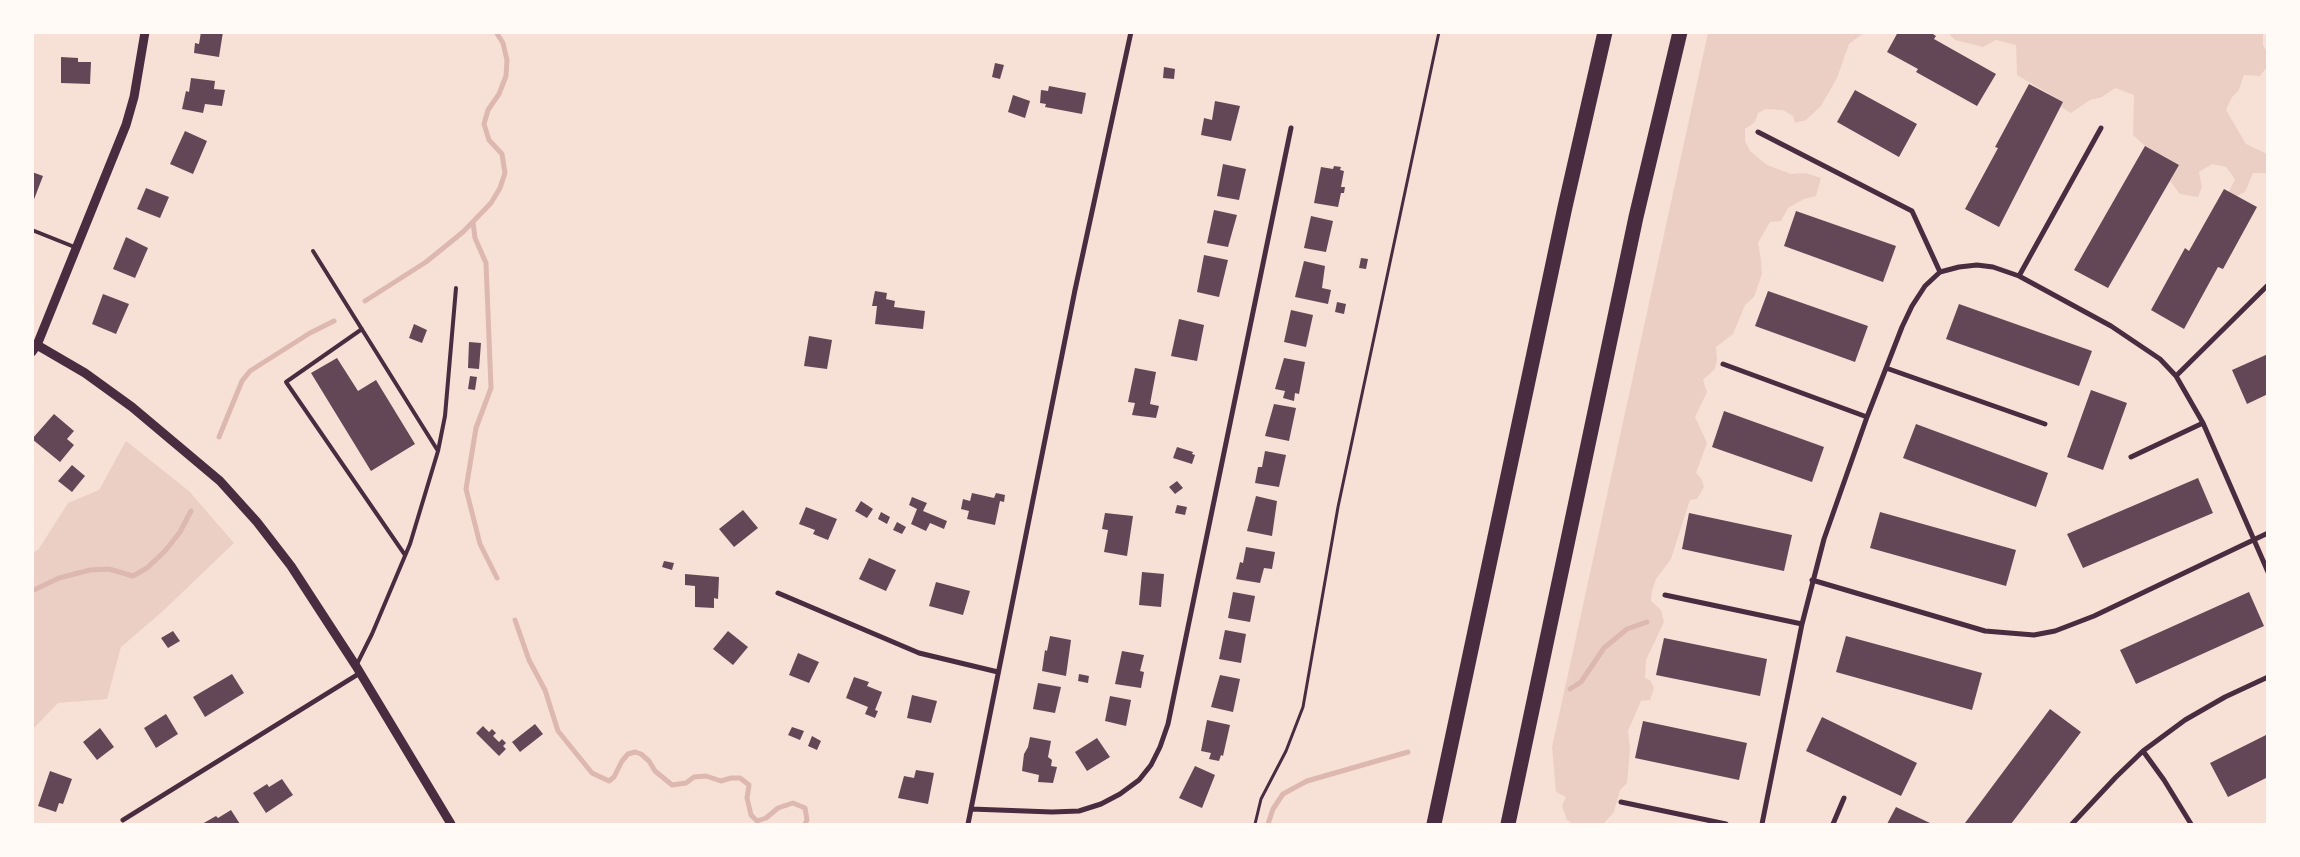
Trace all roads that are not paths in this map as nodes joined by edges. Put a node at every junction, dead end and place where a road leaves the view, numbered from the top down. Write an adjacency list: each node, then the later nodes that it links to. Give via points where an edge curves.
1 (145, 32): 9 (street, via 126,125)
2 (1131, 32): 34 (street)
3 (1605, 32): 43 (highway)
4 (1680, 32): 44 (highway, via 1636,217)
5 (1291, 128): 39 (street, via 1170,714 1160,747 1139,780 1101,804 1052,812)
6 (2101, 128): 12 (street)
7 (1758, 132): 11 (street, via 1912,212)
8 (32, 230): 9 (lane)
9 (77, 248): 16 (street)
10 (313, 251): 15 (lane)
11 (1940, 272): 12 (street, via 1977,265); 18 (street, via 1925,286 1912,306)
12 (2019, 276): 19 (street, via 2138,342)
13 (2268, 285): 19 (street)
14 (456, 288): 23 (lane, via 445,416)
15 (362, 329): 23 (lane); 27 (lane, via 286,382)
16 (35, 348): 33 (street, via 85,373 132,407 220,481 291,566)
17 (1722, 364): 20 (street)
18 (1886, 368): 20 (street); 22 (street)
19 (2176, 376): 21 (street)
20 (1867, 417): 29 (street)
21 (2203, 423): 24 (street); 26 (street)
22 (2045, 424)
23 (438, 451): 27 (lane)
24 (2131, 457)
25 (2268, 533): 26 (street)
26 (2252, 539): 28 (street); 29 (street, via 2094,616 2055,631 2034,635 1985,631)
27 (406, 555): 33 (lane)
28 (2268, 572)
29 (1812, 580): 32 (street)
30 (778, 593): 34 (street, via 919,653)
31 (1665, 595): 32 (street)
32 (1802, 624): 46 (street)
33 (358, 670): 40 (street); 41 (street)
34 (998, 672): 39 (street)
35 (2268, 677): 36 (street, via 2185,720)
36 (2143, 751): 48 (street); 49 (street)
37 (1844, 798): 47 (street)
38 (1621, 802): 45 (street)
39 (971, 809): 42 (street)
40 (123, 820)
41 (451, 824)
42 (968, 824)
43 (1434, 824)
44 (1508, 824)
45 (1726, 824)
46 (1762, 824)
47 (1833, 824)
48 (2072, 824)
49 (2191, 824)

